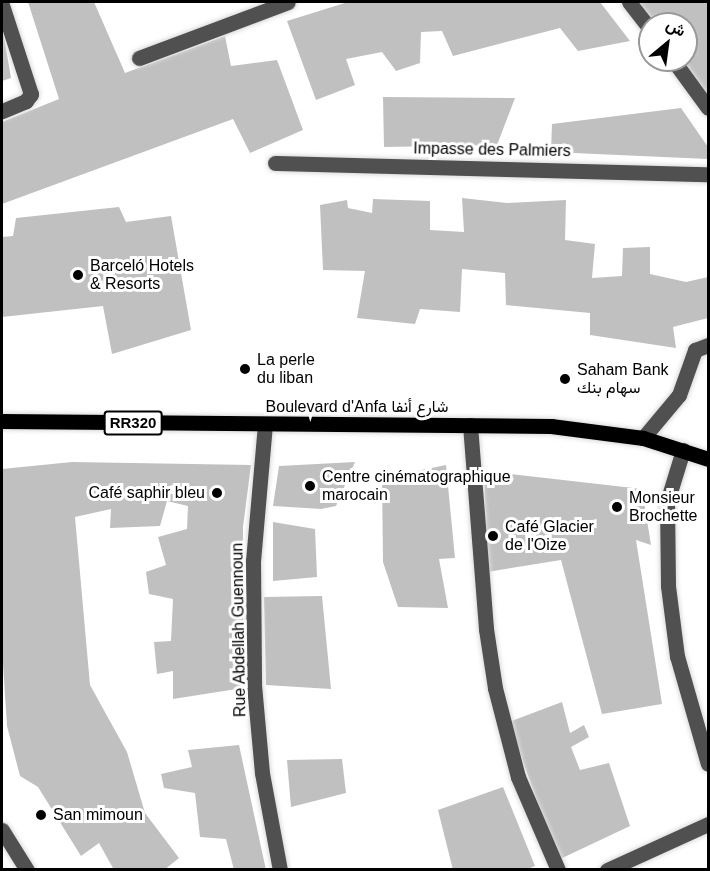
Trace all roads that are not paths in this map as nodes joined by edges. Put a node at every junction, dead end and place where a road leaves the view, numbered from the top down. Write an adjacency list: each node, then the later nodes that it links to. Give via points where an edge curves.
1 (288, 2): 3 (street)
2 (2, 5): 6 (street, via 32,94 26,101)
3 (138, 57)
4 (682, 72): 5 (street)
5 (708, 108)
6 (2, 111)
7 (275, 163): 8 (street, Impasse des Palmiers)
8 (708, 174)
9 (708, 345): 13 (street, via 695,350 679,395)
10 (2, 421): 11 (main road, Boulevard d'Anfa شارع أنفا / RR320)
11 (266, 424): 12 (main road, Boulevard d'Anfa شارع أنفا / RR320); 20 (street, Rue Abdellah Guennoun, via 253,561 254,686 262,773)
12 (470, 425): 13 (main road, Boulevard d'Anfa شارع أنفا / RR320, via 584,428); 21 (street, via 486,629 495,688 518,777)
13 (643, 438): 14 (main road, Boulevard d'Anfa شارع أنفا / RR320)
14 (683, 450): 15 (main road, Boulevard d'Anfa شارع أنفا / RR320); 16 (street, via 667,502 668,586 677,656)
15 (708, 459)
16 (708, 764)
17 (708, 824): 22 (street)
18 (2, 830): 19 (street)
19 (27, 870)
20 (280, 870)
21 (558, 870)
22 (607, 870)

